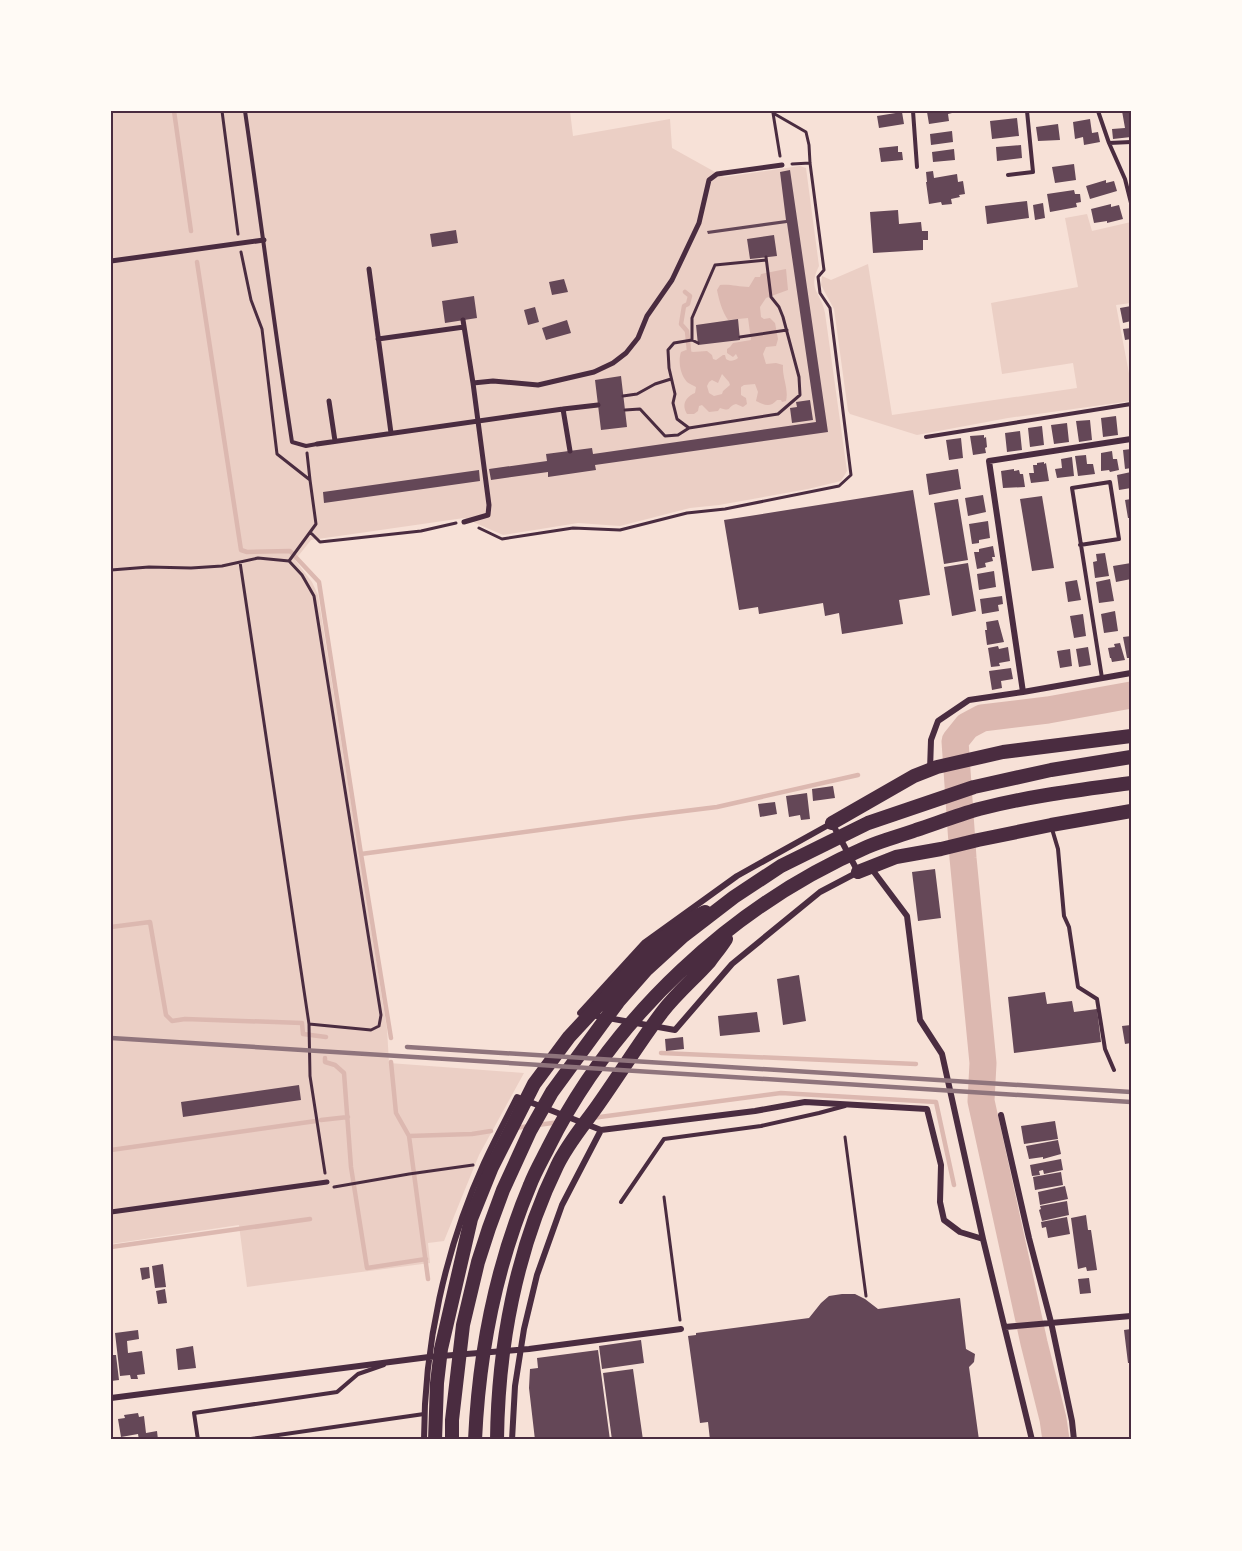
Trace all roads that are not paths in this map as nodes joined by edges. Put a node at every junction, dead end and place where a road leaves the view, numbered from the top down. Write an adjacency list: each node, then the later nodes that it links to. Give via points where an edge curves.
1 (245, 111): 11 (lane)
2 (913, 111): 8 (lane)
3 (1027, 111): 9 (lane, via 1033,172)
4 (1098, 111): 6 (lane)
5 (1131, 142): 6 (lane)
6 (1109, 143): 10 (lane)
7 (782, 165): 15 (street, via 717,174 709,180 699,223 672,280 647,316 638,338 613,363 594,372 538,385)
8 (917, 167)
9 (1008, 175)
10 (1131, 203)
11 (264, 240): 12 (street); 25 (lane, via 292,442)
12 (111, 261)
13 (369, 269): 14 (street)
14 (378, 339): 15 (street, via 464,323); 21 (street)
15 (473, 383): 20 (street)
16 (329, 401): 24 (street)
17 (1131, 404): 22 (lane)
18 (598, 405): 19 (street)
19 (563, 409): 20 (street); 26 (street)
20 (478, 421): 21 (street); 27 (street, via 488,516)
21 (391, 433): 24 (street)
22 (926, 437)
23 (1131, 439): 31 (street, via 988,461)
24 (334, 441): 25 (street)
25 (317, 444)
26 (570, 451)
27 (464, 522)
28 (1080, 545): 28 (lane, via 1072,488 1110,482 1119,539); 30 (lane)
29 (1131, 673): 30 (street)
30 (1102, 679): 31 (street)
31 (1023, 693): 34 (street, via 969,700 938,720 931,740)
32 (1131, 736): 34 (highway, via 1003,752)
33 (1131, 757): 40 (highway, via 974,787 868,824 781,866)
34 (934, 769): 37 (highway, via 896,785)
35 (1131, 783): 41 (highway, via 976,810 870,846 821,868)
36 (1131, 811): 38 (highway)
37 (832, 823): 39 (street); 39 (street, via 736,876 644,943 580,1013 675,1030 732,964 820,892)
38 (1051, 825): 39 (highway, via 896,857); 42 (lane, via 1078,987 1097,999 1105,1049)
39 (864, 870): 49 (street, via 907,916 920,1020 942,1054)
40 (734, 897): 62 (highway, via 657,942 569,1037 534,1084 471,1219 441,1349); 63 (highway, via 639,977 576,1057 531,1131 503,1190 478,1262 463,1325)
41 (738, 923): 64 (highway, via 661,990 619,1037 561,1122 530,1184 508,1243 490,1310); 65 (highway, via 664,1010 558,1164 539,1207 512,1305 503,1346)
42 (1114, 1071)
43 (852, 1104): 45 (street, via 805,1102); 47 (lane, via 761,1126 663,1139); 49 (street, via 927,1109 941,1165 940,1202 944,1220 960,1232)
44 (1001, 1114): 51 (street)
45 (601, 1130): 54 (street, via 562,1205 537,1275); 55 (street, via 517,1097 483,1163 456,1234)
46 (327, 1182): 48 (street)
47 (621, 1202)
48 (111, 1212)
49 (983, 1239): 53 (street)
50 (1131, 1316): 51 (street)
51 (1051, 1322): 53 (street); 68 (street)
52 (681, 1326): 54 (street)
53 (1005, 1327): 67 (street)
54 (521, 1350): 55 (street); 66 (street)
55 (429, 1357): 56 (street); 58 (street)
56 (393, 1362): 57 (street); 59 (lane, via 358,1374 337,1392 194,1413)
57 (111, 1398)
58 (424, 1414): 60 (lane); 61 (street)
59 (198, 1440)
60 (244, 1440)
61 (424, 1440)
62 (435, 1440)
63 (452, 1440)
64 (475, 1440)
65 (497, 1440)
66 (512, 1440)
67 (1032, 1440)
68 (1074, 1440)

